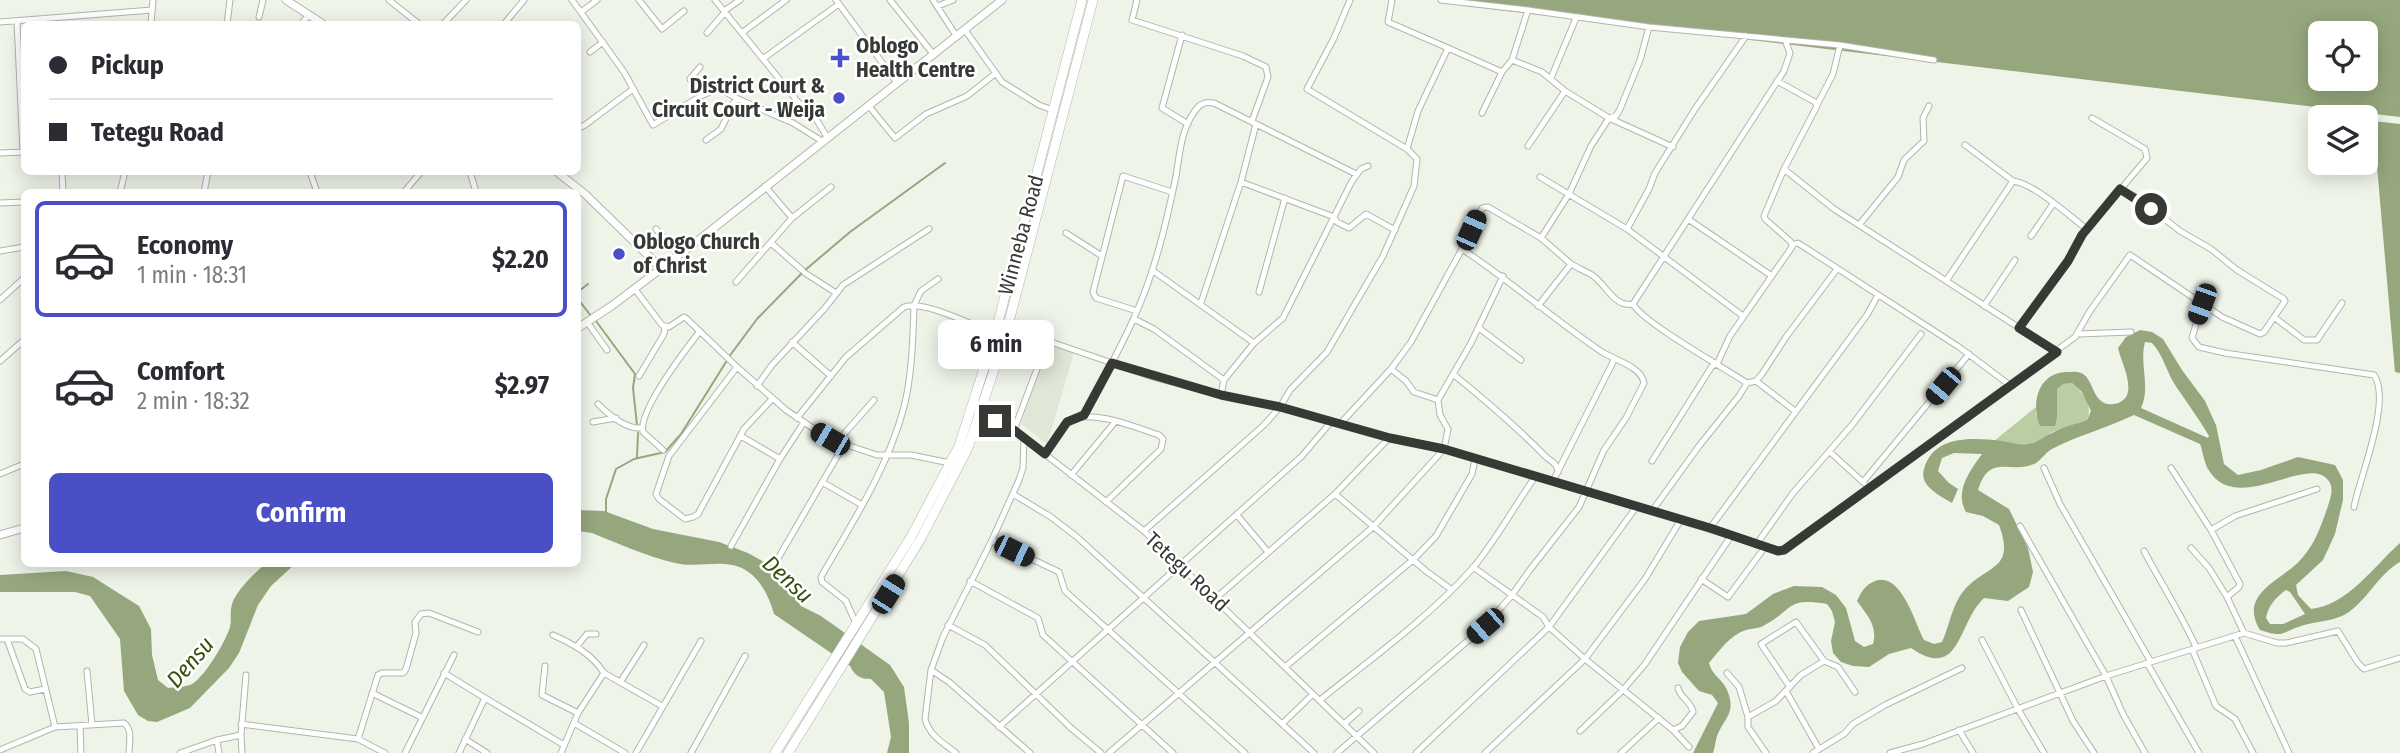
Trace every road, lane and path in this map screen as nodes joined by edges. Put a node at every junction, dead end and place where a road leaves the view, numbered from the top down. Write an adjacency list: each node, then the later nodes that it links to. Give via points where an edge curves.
1 (153, 0): 26 (street)
2 (230, 0): 38 (street)
3 (263, 0): 33 (street)
4 (286, 0): 31 (street)
5 (466, 0): 42 (street)
6 (524, 0): 43 (street)
7 (572, 0): 29 (street)
8 (597, 0): 29 (street)
9 (639, 0): 28 (street, via 662,29)
10 (715, 0): 30 (street)
11 (740, 0): 30 (street)
12 (786, 0): 47 (street)
13 (890, 0): 57 (street)
14 (933, 0): 25 (street)
15 (953, 0): 25 (street)
16 (1002, 0): 46 (street)
17 (1082, 0): 69 (highway, Winneba Road)
18 (1093, 0): 69 (highway, Winneba Road)
19 (1137, 0): 49 (street, via 1132,20)
20 (1350, 0): 88 (street, via 1307,89)
21 (1392, 0): 55 (street, via 1388,22)
22 (1441, 0): 27 (street)
23 (393, 1): 41 (street)
24 (838, 2): 58 (street); 66 (street)
25 (938, 6): 51 (street)
26 (152, 10): 32 (street); 37 (street)
27 (1528, 10): 34 (street); 59 (street)
28 (684, 11)
29 (581, 12): 53 (street)
30 (725, 12): 47 (street); 48 (street)
31 (309, 15): 39 (street); 40 (street)
32 (68, 17): 35 (street); 36 (street)
33 (259, 17)
34 (1576, 18): 45 (street); 64 (street)
35 (18, 20): 44 (street); 67 (street)
36 (69, 21)
37 (151, 21)
38 (226, 21)
39 (304, 21)
40 (318, 21)
41 (416, 21)
42 (446, 21)
43 (506, 21)
44 (0, 22)
45 (1649, 27): 50 (street); 78 (street, via 1620,109)
46 (965, 30): 51 (street); 63 (street)
47 (743, 32): 58 (street)
48 (707, 33)
49 (1182, 35): 80 (street, via 1266,67 1268,77); 81 (street, via 1162,108)
50 (1746, 36): 52 (street); 87 (street)
51 (957, 37): 57 (street)
52 (1785, 40): 54 (street); 65 (street, via 1789,62)
53 (603, 41): 56 (street); 68 (street)
54 (1840, 46): 60 (street); 74 (street, via 1833,74)
55 (1448, 48): 62 (street); 88 (street, via 1418,111)
56 (590, 52)
57 (934, 55): 66 (street)
58 (764, 58): 84 (street, via 813,114)
59 (1512, 60): 62 (street); 64 (street)
60 (1934, 60)
61 (700, 67): 71 (street, via 690,79)
62 (1502, 72): 77 (street)
63 (996, 73): 73 (street, via 967,96 926,114 895,138); 76 (street, via 1005,84)
64 (1551, 78): 70 (street)
65 (1777, 81): 74 (street); 113 (street)
66 (897, 83): 73 (street)
67 (21, 86)
68 (633, 89): 71 (street, via 653,125); 82 (street)
69 (1063, 91): 76 (highway, Winneba Road); 196 (highway, Winneba Road, via 1005,337)
70 (1565, 91): 78 (street); 86 (street)
71 (701, 96): 72 (street, via 719,88)
72 (736, 98): 83 (street, via 721,129); 84 (street)
73 (868, 105): 84 (street)
74 (1816, 105): 92 (street)
75 (1929, 106): 114 (street, via 1923,118 1924,141 1904,160 1898,177)
76 (1053, 110): 165 (highway, Winneba Road)
77 (1482, 113)
78 (1609, 118): 87 (street); 105 (street)
79 (2092, 118): 103 (street, via 2147,151 2147,158)
80 (1254, 123): 81 (street, via 1207,102); 93 (street); 98 (street)
81 (1188, 124): 104 (street)
82 (581, 127)
83 (705, 139)
84 (825, 139): 99 (street)
85 (1965, 145): 97 (street)
86 (1528, 146)
87 (1673, 147): 117 (street)
88 (1407, 149): 119 (street, via 1418,166)
89 (21, 152): 90 (street)
90 (0, 153)
91 (1368, 166): 93 (street)
92 (1784, 169): 114 (street); 124 (street, via 1763,215)
93 (1356, 174): 111 (street)
94 (418, 175): 101 (street)
95 (559, 175): 102 (street)
96 (1540, 177): 105 (street)
97 (2013, 181): 110 (street); 140 (street)
98 (1241, 182): 107 (street); 147 (street)
99 (765, 185): 112 (street); 128 (street)
100 (831, 187): 112 (street)
101 (407, 189)
102 (574, 189)
103 (2120, 189): 118 (street); 156 (street, via 2284,299)
104 (1172, 192): 129 (street, via 1124,176); 135 (street)
105 (1569, 194): 117 (street); 122 (street)
106 (581, 195): 133 (street)
107 (1285, 198): 111 (street); 143 (street)
108 (21, 202): 109 (street)
109 (0, 203)
110 (2053, 204): 118 (street); 121 (street)
111 (1334, 217): 119 (street, via 1349,228 1366,215); 170 (street, via 1283,318)
112 (792, 218): 123 (street)
113 (1688, 219): 130 (street); 137 (street)
114 (1859, 225): 140 (street)
115 (656, 229): 128 (street)
116 (929, 229): 144 (street)
117 (1627, 229): 130 (street)
118 (2087, 229): 162 (street)
119 (1395, 230): 194 (street, via 1327,352 1287,393)
120 (1066, 233): 129 (street)
121 (2031, 236)
122 (1541, 238): 126 (street, via 1485,206); 132 (street)
123 (771, 243): 141 (street); 144 (street)
124 (1792, 245): 134 (street, via 1798,243); 137 (street)
125 (21, 248): 127 (street)
126 (1462, 249): 136 (street); 180 (street, via 1420,327)
127 (0, 251)
128 (678, 253): 133 (street)
129 (1102, 256): 154 (street, via 1092,287 1094,295)
130 (1665, 256): 149 (street); 155 (street)
131 (2015, 260): 153 (street)
132 (1571, 264): 149 (street, via 1592,275 1618,301); 152 (street)
133 (661, 268): 142 (street)
134 (1837, 268): 145 (street); 185 (street)
135 (1152, 270): 147 (street); 154 (street)
136 (1503, 276): 152 (street); 161 (street)
137 (1772, 276): 155 (street)
138 (938, 279): 151 (street, via 917,296)
139 (21, 281): 146 (street)
140 (1946, 281): 153 (street)
141 (736, 282)
142 (634, 288): 158 (street); 160 (street)
143 (1259, 292)
144 (835, 293): 168 (street)
145 (1878, 295): 173 (street); 195 (street)
146 (0, 300)
147 (1201, 303): 170 (street)
148 (2342, 303): 156 (street, via 2311,342)
149 (1633, 304): 178 (street)
150 (2202, 304): 156 (street, via 2260,334); 167 (street, via 2130,256); 239 (street, via 2192,338 2199,347 2374,375 2380,401)
151 (914, 305): 165 (street); 183 (street, via 904,307 871,333); 216 (street, via 904,404)
152 (1538, 306): 175 (street)
153 (1984, 306): 162 (street)
154 (1137, 311): 157 (street)
155 (1743, 316): 178 (street)
156 (2274, 317)
157 (1134, 319): 177 (street); 184 (street)
158 (587, 321): 159 (street); 171 (street)
159 (581, 325)
160 (665, 327): 163 (street, via 684,317); 182 (street)
161 (1479, 328): 174 (street); 181 (street)
162 (2019, 328): 172 (street)
163 (700, 331): 179 (street); 205 (street, via 656,393)
164 (2131, 332): 167 (street)
165 (995, 334): 220 (highway, Winneba Road)
166 (1921, 334): 214 (street)
167 (2079, 334): 172 (street)
168 (792, 342): 183 (street); 187 (street)
169 (21, 343): 176 (street)
170 (1254, 343): 184 (street)
171 (607, 351)
172 (2057, 352): 188 (street)
173 (1969, 354): 188 (street); 230 (street)
174 (1521, 360)
175 (1615, 360): 224 (street); 233 (street, via 1638,371 1644,383)
176 (0, 361)
177 (1112, 363): 189 (street); 197 (street); 206 (street, via 1042,341 1037,369)
178 (1717, 364): 186 (street); 219 (street)
179 (737, 367): 187 (street); 207 (street, via 669,456 656,494 659,499 685,519 693,517)
180 (1391, 369): 192 (street, via 1414,392); 204 (street)
181 (1453, 374): 192 (street); 224 (street, via 1519,429)
182 (639, 376)
183 (831, 376): 199 (street)
184 (1224, 380): 189 (street)
185 (1756, 381): 186 (street); 195 (street)
186 (1747, 383): 240 (street)
187 (757, 386): 190 (street)
188 (2011, 386): 231 (street)
189 (1221, 395): 194 (street)
190 (772, 399): 199 (street); 207 (street)
191 (874, 400): 210 (street)
192 (1438, 400): 212 (street, via 1448,429)
193 (598, 404): 198 (street)
194 (1280, 407): 203 (street); 248 (street)
195 (1795, 411): 245 (street)
196 (981, 414): 206 (street, Tetegu Road); 361 (highway, Winneba Road, via 951,484 920,540)
197 (1084, 415): 202 (street); 215 (street, via 1067,422)
198 (616, 418): 200 (street); 205 (street, via 630,428)
199 (797, 418): 201 (street)
200 (593, 422)
201 (804, 422): 210 (street); 217 (street)
202 (1115, 422): 226 (street); 236 (street, via 1159,435 1163,444)
203 (1330, 423): 204 (street); 241 (street, via 1302,456)
204 (1340, 424): 208 (street)
205 (641, 428): 213 (street)
206 (1014, 430): 209 (street, Tetegu Road)
207 (741, 436): 217 (street)
208 (1390, 438): 212 (street); 235 (street)
209 (1024, 439): 215 (street, Tetegu Road); 234 (street, via 1023,468)
210 (837, 442): 211 (street)
211 (845, 443): 216 (street); 229 (street)
212 (1444, 449): 218 (street); 244 (street)
213 (663, 450)
214 (1830, 452): 230 (street); 252 (street)
215 (1045, 454): 226 (street, Tetegu Road)
216 (886, 455): 220 (street); 237 (street)
217 (780, 459): 253 (street)
218 (1475, 459): 227 (street); 258 (street, via 1450,514)
219 (1652, 461)
220 (950, 464): 270 (highway, Winneba Road, via 912,537)
221 (21, 465): 225 (street)
222 (2044, 468): 293 (street)
223 (2171, 468): 247 (street)
224 (1558, 471): 228 (street)
225 (0, 474)
226 (1070, 475): 236 (street, Tetegu Road)
227 (1535, 477): 228 (street); 261 (street)
228 (1553, 481): 233 (street)
229 (822, 482): 237 (street); 260 (street)
230 (1863, 482): 231 (street)
231 (1868, 488): 254 (street, via 1784,550)
232 (2317, 489): 247 (street, via 2235,516)
233 (1585, 491): 238 (street); 265 (street)
234 (1013, 494): 251 (street); 268 (street, via 1077,537)
235 (1335, 494): 244 (street); 257 (street)
236 (1106, 502): 248 (street, Tetegu Road)
237 (862, 505): 270 (street, via 821,577 846,601)
238 (1637, 506): 240 (street); 272 (street)
239 (2354, 507)
240 (1652, 511): 242 (street)
241 (1237, 515): 257 (street); 259 (street)
242 (1680, 521): 245 (street); 289 (street, via 1645,579)
243 (2020, 526): 303 (street)
244 (1373, 527): 258 (street); 275 (street)
245 (1710, 528): 250 (street)
246 (21, 529): 249 (street)
247 (2211, 530): 266 (street, via 2240,584)
248 (1144, 531): 259 (street, Tetegu Road)
249 (0, 535)
250 (1731, 536): 252 (street); 262 (street)
251 (992, 540): 263 (street); 273 (street, via 1059,572 1065,591)
252 (1756, 545): 254 (street)
253 (731, 546)
254 (1765, 547): 262 (street, via 1728,597)
255 (2191, 548): 266 (street)
256 (2144, 551): 285 (street, via 2181,615)
257 (1268, 552): 267 (street)
258 (1414, 559): 264 (street); 295 (street)
259 (1181, 565): 267 (street, Tetegu Road); 268 (street)
260 (773, 567)
261 (1473, 567): 264 (street); 265 (street)
262 (1701, 579): 308 (street)
263 (970, 582): 271 (street); 291 (street, via 1038,618 1043,635)
264 (1452, 590): 316 (street)
265 (1512, 596): 272 (street, via 1543,617); 337 (street, via 1485,626)
266 (2227, 597): 276 (street)
267 (1216, 598): 275 (street, Tetegu Road)
268 (1145, 599): 273 (street); 292 (street)
269 (2021, 610): 313 (street)
270 (854, 624): 360 (highway, Winneba Road)
271 (948, 625): 297 (street); 311 (street, via 985,645)
272 (1549, 627): 289 (street); 371 (street)
273 (1108, 631): 291 (street); 312 (street)
274 (478, 632): 310 (street, via 421,614 415,622 406,669 382,673)
275 (1249, 632): 292 (street); 295 (street, Tetegu Road)
276 (2244, 633): 279 (street); 288 (street, via 2286,643 2338,631 2364,669)
277 (596, 634): 284 (street, via 586,634)
278 (553, 635): 284 (street)
279 (2235, 636): 285 (street); 383 (street)
280 (3, 639): 306 (street, via 25,689); 306 (street, via 23,639 33,645)
281 (1982, 640): 318 (street)
282 (701, 641): 317 (street)
283 (644, 645): 304 (street)
284 (577, 646): 300 (street)
285 (2194, 648): 293 (street); 382 (street, via 2216,706 2235,719)
286 (454, 655): 299 (street)
287 (745, 656): 359 (street)
288 (2400, 657)
289 (1585, 659): 308 (street); 372 (street)
290 (1824, 661): 307 (street); 307 (street, via 1796,622 1761,644); 309 (street, via 1839,667)
291 (1073, 662): 311 (street); 329 (street)
292 (1216, 662): 312 (street); 325 (street)
293 (2149, 662): 303 (street); 381 (street)
294 (545, 666): 320 (street, via 542,695)
295 (1285, 667): 314 (street, Tetegu Road)
296 (1962, 668): 346 (street, via 1885,705)
297 (932, 670): 332 (street); 362 (street, via 927,727)
298 (87, 671): 328 (street)
299 (444, 673): 315 (street); 322 (street)
300 (604, 673): 304 (street); 320 (street)
301 (1727, 673): 321 (street, via 1739,687)
302 (246, 675): 326 (street)
303 (2106, 677): 313 (street); 380 (street)
304 (621, 681): 317 (street)
305 (1678, 688): 333 (street, via 1693,712)
306 (45, 689): 331 (street)
307 (1788, 689): 321 (street); 346 (street)
308 (1623, 690): 323 (street); 335 (street)
309 (1855, 692)
310 (372, 693): 322 (street); 338 (street)
311 (1036, 693): 332 (street); 364 (street)
312 (1178, 693): 329 (street); 367 (street)
313 (2062, 693): 318 (street); 379 (street)
314 (1313, 694): 316 (street, Tetegu Road); 325 (street)
315 (485, 698): 339 (street); 341 (street)
316 (1320, 700): 327 (street, Tetegu Road)
317 (662, 706): 358 (street)
318 (2018, 709): 334 (street); 378 (street)
319 (1359, 711): 327 (street)
320 (578, 713): 324 (street)
321 (1748, 717): 374 (street, via 1748,727)
322 (421, 718): 353 (street)
323 (1659, 718): 333 (street); 373 (street)
324 (574, 723): 341 (street); 357 (street)
325 (1283, 723): 368 (street)
326 (241, 724): 336 (street); 338 (street)
327 (1344, 724): 337 (street, Tetegu Road)
328 (92, 725): 330 (street); 348 (street, via 124,723 130,732)
329 (1141, 725): 365 (street); 366 (street)
330 (80, 726): 331 (street); 347 (street)
331 (55, 727): 344 (street)
332 (999, 727): 363 (street)
333 (1673, 730): 342 (street)
334 (1958, 730): 343 (street); 377 (street)
335 (1580, 732)
336 (241, 735): 340 (street); 351 (street)
337 (1357, 737): 369 (street); 370 (street, Tetegu Road)
338 (358, 739): 345 (street)
339 (465, 739): 354 (street); 355 (street)
340 (217, 740): 349 (street); 350 (street)
341 (564, 745): 356 (street)
342 (1689, 747)
343 (1914, 747): 375 (street); 376 (street)
344 (0, 750)
345 (373, 750): 352 (street)
346 (1816, 751)
347 (81, 753)
348 (129, 753)
349 (180, 753)
350 (219, 753)
351 (242, 753)
352 (385, 753)
353 (405, 753)
354 (459, 753)
355 (487, 753)
356 (561, 753)
357 (625, 753)
358 (636, 753)
359 (691, 753)
360 (775, 753)
361 (788, 753)
362 (956, 753)
363 (1030, 753)
364 (1101, 753)
365 (1109, 753)
366 (1173, 753)
367 (1245, 753)
368 (1314, 753)
369 (1337, 753)
370 (1374, 753)
371 (1416, 753)
372 (1485, 753)
373 (1621, 753)
374 (1766, 753)
375 (1890, 753)
376 (1918, 753)
377 (1973, 753)
378 (2044, 753)
379 (2094, 753)
380 (2145, 753)
381 (2199, 753)
382 (2253, 753)
383 (2289, 753)

